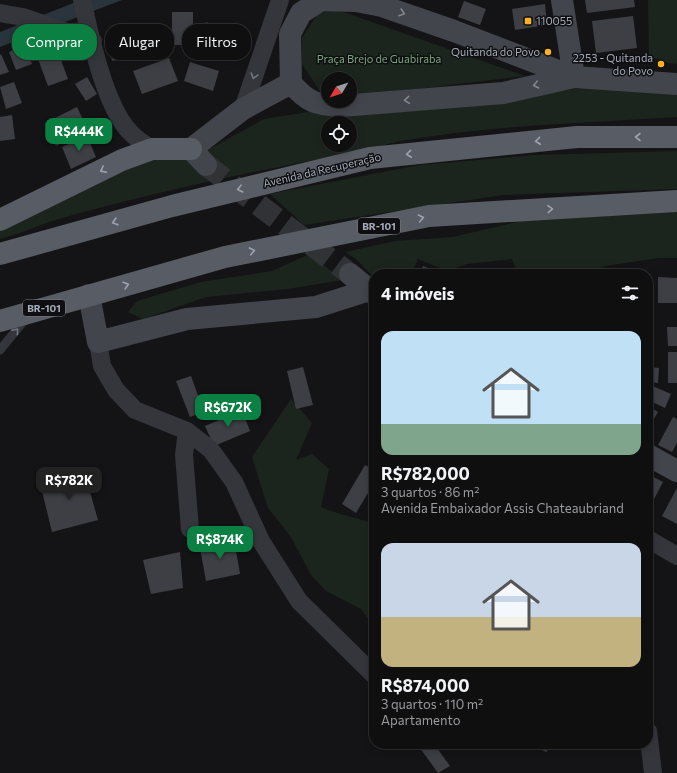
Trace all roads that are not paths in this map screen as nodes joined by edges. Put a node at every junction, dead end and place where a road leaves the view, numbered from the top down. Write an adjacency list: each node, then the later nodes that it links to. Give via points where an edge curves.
1 (82, 0): 6 (street)
2 (280, 0): 15 (street, one-way to 15)
3 (562, 0): 7 (main road)
4 (0, 13): 5 (street)
5 (45, 24)
6 (89, 24)
7 (568, 40): 9 (main road); 11 (main road)
8 (97, 58): 17 (street, via 114,107 129,132)
9 (547, 66): 11 (main road); 12 (main road, one-way to 9, via 290,34 301,13 321,0 356,1 382,6)
10 (677, 75): 13 (street)
11 (574, 77): 12 (main road, one-way to 12, via 503,93 341,106 320,105 307,99); 13 (main road)
12 (290, 83): 15 (main road)
13 (654, 83): 14 (main road)
14 (677, 84)
15 (243, 109): 18 (main road)
16 (677, 137): 22 (highway, Avenida da Recuperação, one-way to 22, via 577,137 370,158 172,206)
17 (152, 149): 18 (highway); 21 (highway, one-way to 21, via 122,160)
18 (191, 149): 19 (main road)
19 (206, 165)
20 (677, 201): 26 (highway, BR-101, one-way to 20, via 225,257 429,216)
21 (0, 220)
22 (0, 254)
23 (350, 274): 24 (main road)
24 (369, 290)
25 (369, 293): 29 (main road, via 316,308 187,318)
26 (89, 295): 27 (highway, BR-101); 29 (main road)
27 (32, 311): 28 (highway, BR-101); 30 (lane, one-way to 27)
28 (0, 320)
29 (98, 342): 31 (street, via 102,366 116,390 135,410)
30 (0, 350)
31 (187, 431): 34 (street, via 184,455); 37 (street, via 212,450 234,482 261,541 299,601)
32 (653, 458): 33 (main road)
33 (677, 472)
34 (190, 529)
35 (653, 542): 36 (street)
36 (677, 556)
37 (369, 670)
38 (650, 749): 39 (street)
39 (653, 773)

